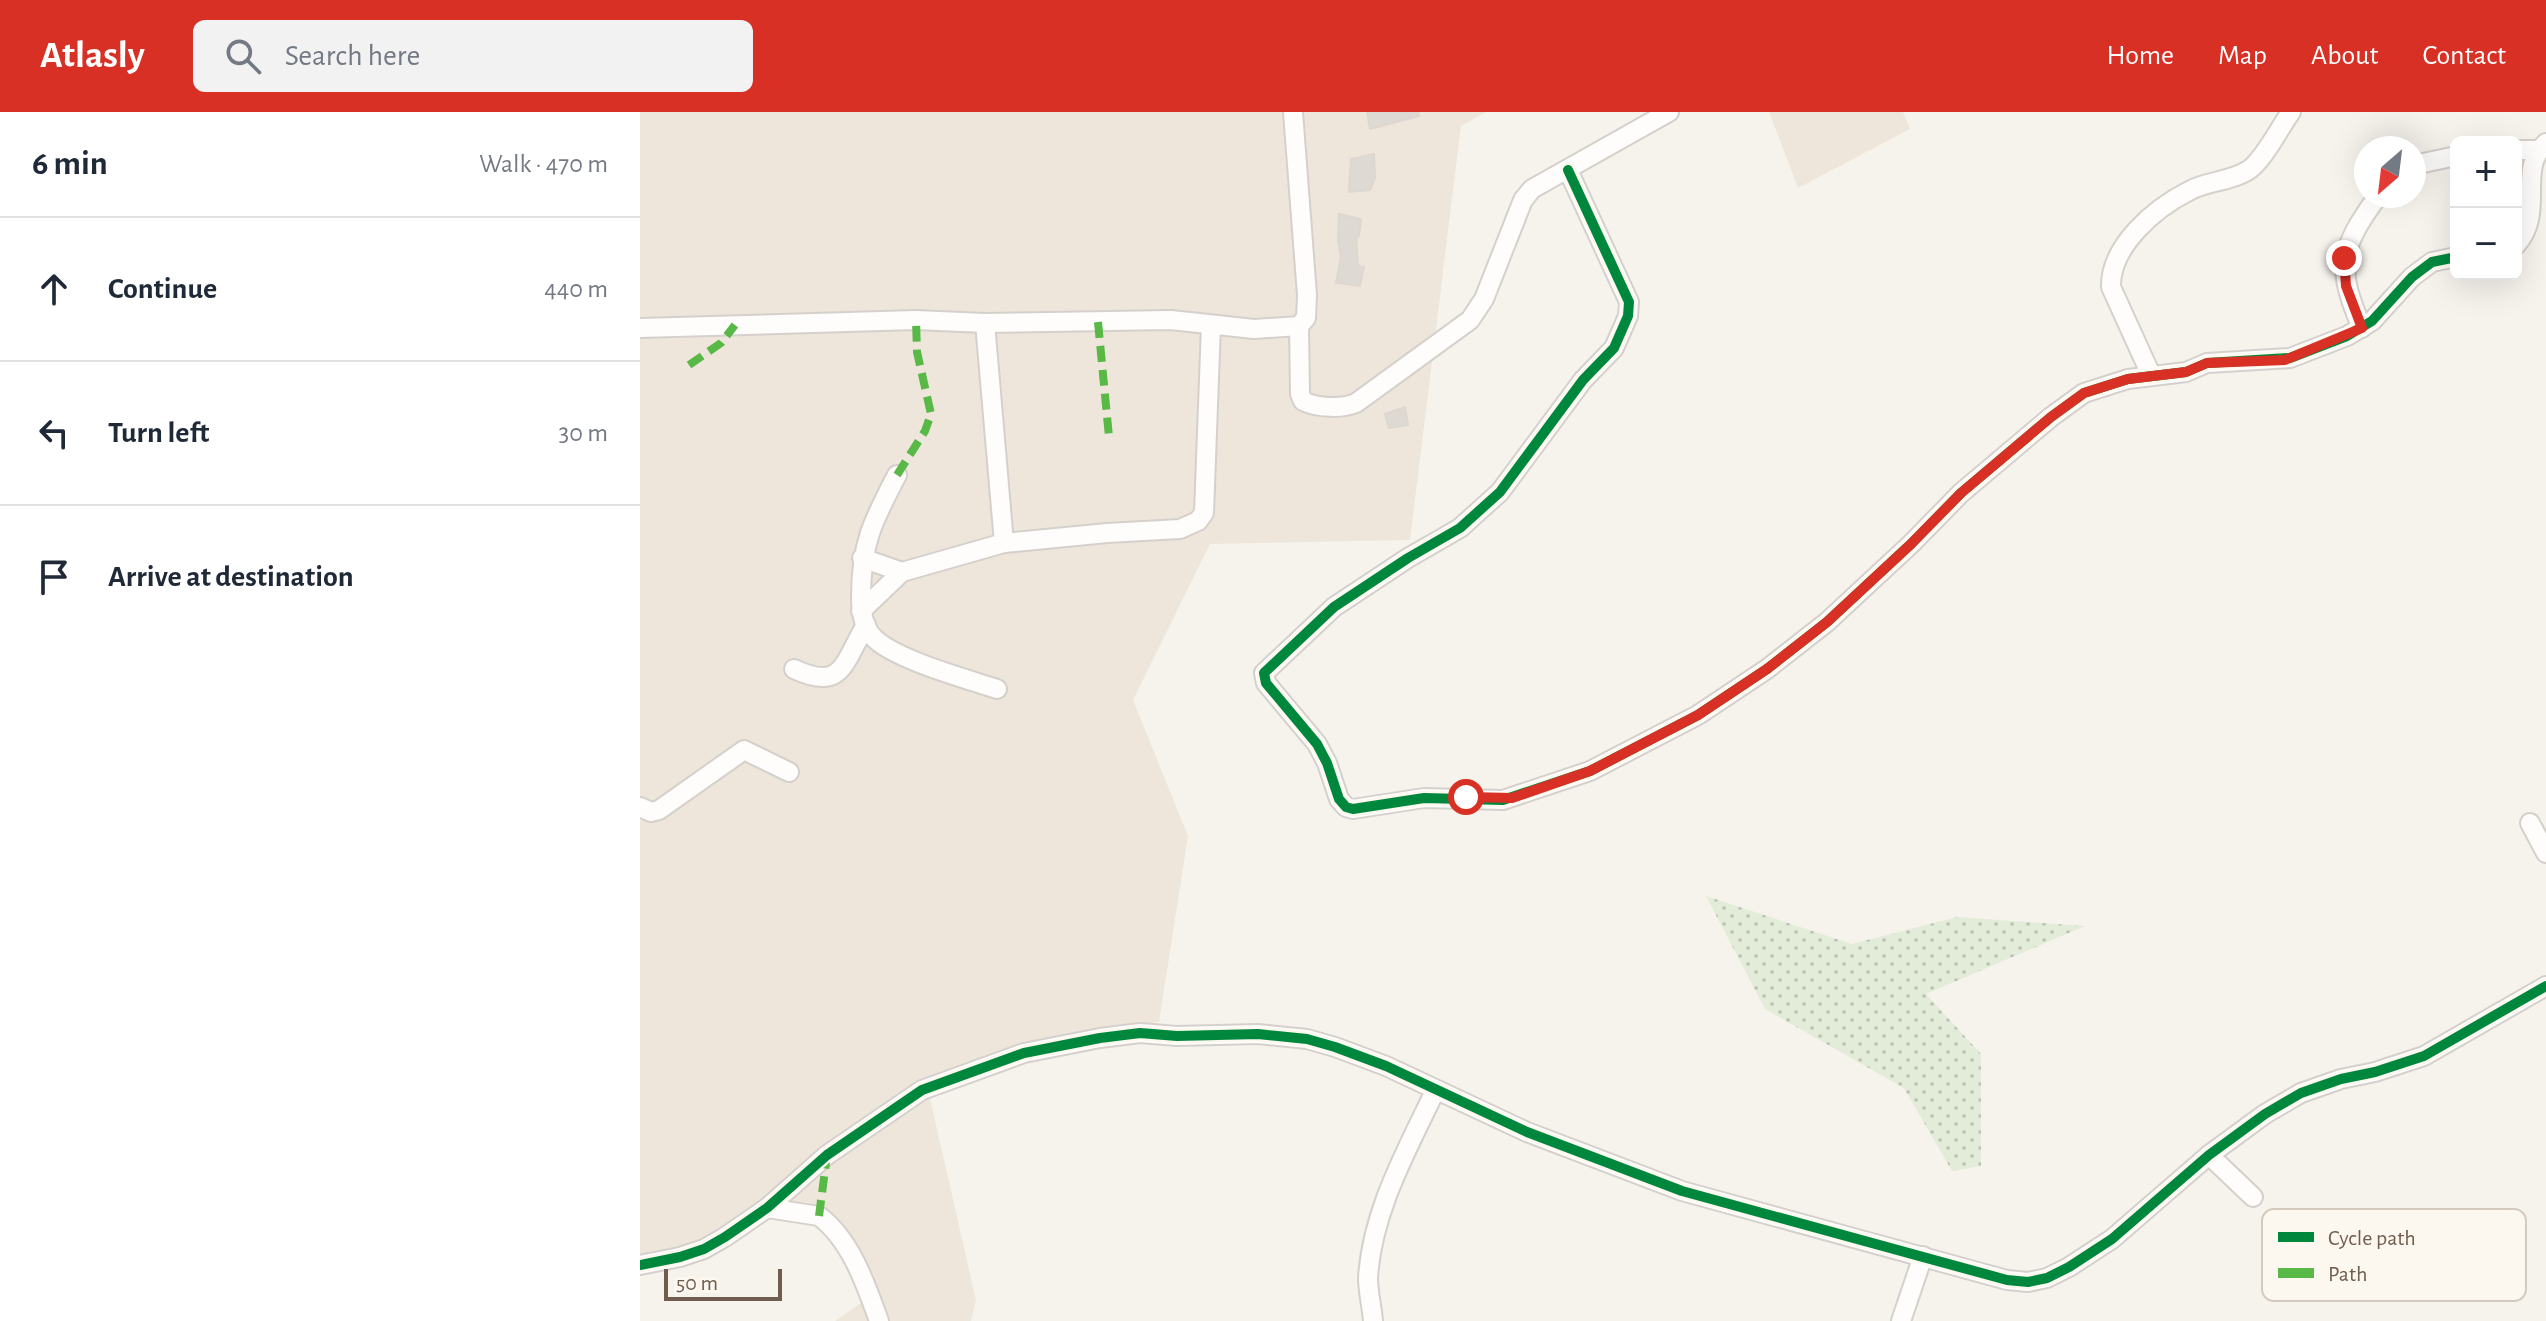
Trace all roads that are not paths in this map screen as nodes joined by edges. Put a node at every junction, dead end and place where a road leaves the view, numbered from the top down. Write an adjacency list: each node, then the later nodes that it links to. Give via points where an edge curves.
1 (1293, 112): 14 (street, via 1308,310)
2 (1669, 112): 8 (street)
3 (2291, 112): 17 (street, via 2254,166 2190,190 2157,212 2115,260 2111,287)
4 (2542, 147): 5 (street); 10 (street, via 2534,160 2539,211)
5 (2522, 149)
6 (2450, 157): 7 (street)
7 (2426, 162)
8 (1568, 170): 14 (street, via 1527,193 1484,299 1470,320 1356,403 1346,407 1303,401); 17 (street, via 1629,302 1614,348 1583,380 1506,485 1475,516 1334,607 1264,673 1266,683 1317,744 1346,807 1424,798 1512,798 1590,771 1698,715 1827,622 1961,493 2051,417 2084,393)
9 (2371, 208): 16 (street, via 2344,258 2346,286)
10 (2522, 240)
11 (2450, 258): 16 (street, via 2432,262 2412,277)
12 (985, 323): 13 (street, via 1171,320); 15 (street); 19 (street)
13 (1211, 325): 14 (street); 19 (street, via 1204,513 1198,521 1180,529)
14 (1299, 326)
15 (640, 328)
16 (2362, 328): 17 (street, via 2285,360 2207,363 2186,372)
17 (2151, 375)
18 (897, 475): 20 (street)
19 (1004, 543): 21 (street)
20 (862, 558): 21 (street); 22 (street)
21 (902, 572): 22 (street)
22 (864, 618): 23 (street, via 836,675 811,677); 24 (street, via 872,637 888,648)
23 (794, 669)
24 (997, 689)
25 (789, 772): 26 (street, via 744,750 659,810)
26 (640, 807)
27 (2530, 823): 28 (street)
28 (2546, 853)
29 (2546, 986): 31 (street, via 2424,1056 2301,1093)
30 (1435, 1091): 33 (street, via 1386,1066 1307,1039 1140,1033 1100,1038 1024,1053 922,1090 827,1155); 34 (street, via 1682,1191); 37 (street, via 1392,1181 1375,1232 1368,1279)
31 (2209, 1155): 32 (street); 34 (street, via 2112,1239 2047,1278 2007,1280)
32 (2253, 1197)
33 (767, 1208): 35 (street, via 704,1249); 36 (street, via 825,1221 848,1250)
34 (1923, 1256): 38 (street)
35 (640, 1265)
36 (879, 1321)
37 (1373, 1321)
38 (1901, 1321)

